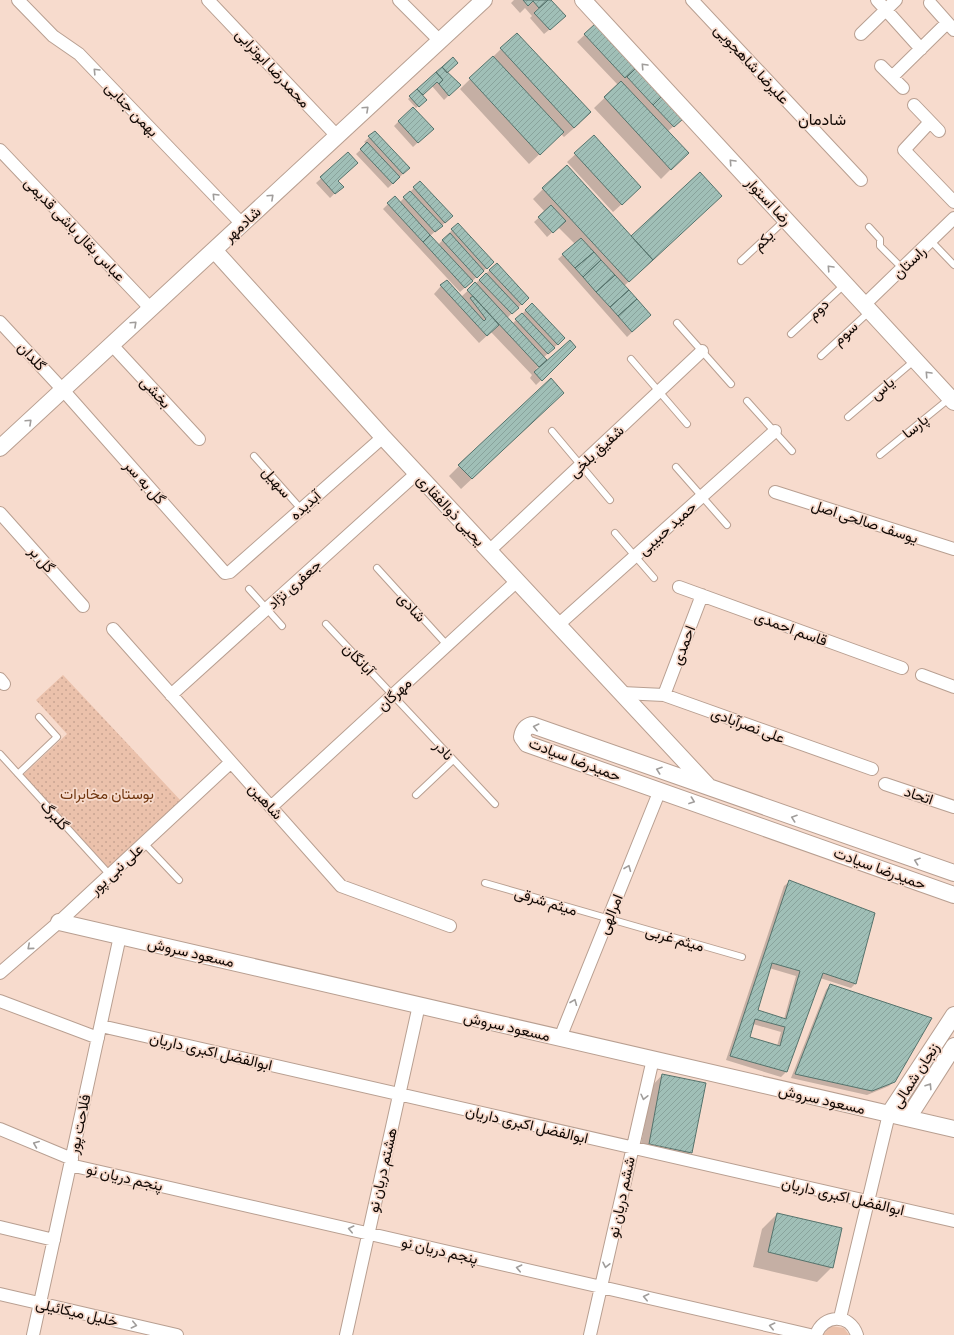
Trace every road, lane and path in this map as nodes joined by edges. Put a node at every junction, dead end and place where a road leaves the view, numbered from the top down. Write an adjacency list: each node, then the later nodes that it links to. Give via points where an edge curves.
1 (18, 0): 27 (street, بهمن جنابی, one-way to 1, via 79,54 53,36)
2 (208, 0): 21 (street, محمدرضا ابوترابی)
3 (399, 0): 13 (street)
4 (484, 0): 13 (street, شادمهر)
5 (583, 0): 26 (street, رضا استوار, one-way to 5)
6 (692, 0): 23 (street, علیرضا شاهجویی)
7 (876, 0): 10 (street)
8 (896, 0): 10 (street)
9 (930, 3): 11 (street)
10 (886, 10): 12 (street); 14 (street)
11 (951, 27): 14 (street)
12 (861, 34)
13 (440, 41): 21 (street, شادمهر, one-way to 13)
14 (921, 49): 16 (street)
15 (881, 66): 16 (street)
16 (892, 77): 17 (street)
17 (903, 88)
18 (914, 105): 19 (street)
19 (930, 122): 20 (street); 24 (street, via 904,150)
20 (939, 131)
21 (337, 136): 27 (street, شادمهر, one-way to 21)
22 (0, 150): 36 (street, عباس بقال باشی قدیمی)
23 (861, 180)
24 (954, 202)
25 (954, 218): 29 (street, راستان)
26 (785, 219): 31 (lane, یکم); 34 (street, رضا استوار, one-way to 26)
27 (242, 224): 30 (street, شادمهر)
28 (869, 228): 33 (lane, via 880,239 880,246)
29 (930, 241): 32 (lane); 33 (street, راستان)
30 (214, 250): 36 (street, شادمهر); 54 (street, یحیی ذوالفقاری)
31 (741, 261)
32 (954, 265)
33 (902, 268): 35 (street, راستان)
34 (845, 284): 35 (street, رضا استوار); 39 (lane, دوم)
35 (867, 308): 42 (lane, سوم); 44 (street, رضا استوار)
36 (151, 309): 40 (street, شادمهر, one-way to 36)
37 (0, 322): 46 (street, گلدان)
38 (677, 323): 41 (lane)
39 (791, 334)
40 (112, 344): 46 (street, شادمهر); 55 (street, بخشی)
41 (702, 351): 45 (lane); 47 (street, شفیق بلخی)
42 (821, 356)
43 (631, 359): 47 (lane)
44 (915, 360): 48 (street, رضا استوار, one-way to 44); 50 (lane, یاس)
45 (731, 384)
46 (63, 390): 56 (street, شادمهر, one-way to 46); 74 (street, گل به سر)
47 (659, 392): 51 (lane); 60 (street, شفیق بلخی)
48 (952, 400): 58 (lane, پارسا)
49 (747, 402): 53 (lane)
50 (848, 417)
51 (687, 424)
52 (552, 431): 60 (lane)
53 (775, 431): 57 (lane); 64 (street, حمید حبیبی)
54 (383, 437): 62 (street, یحیی ذوالفقاری); 66 (street, آبدیده)
55 (199, 439)
56 (0, 448)
57 (792, 451)
58 (880, 454)
59 (254, 456): 66 (lane, سهیل)
60 (580, 465): 65 (lane); 71 (street, شفیق بلخی)
61 (676, 467): 64 (lane)
62 (417, 473): 71 (street, یحیی ذوالفقاری); 81 (street, جعفری نژاد)
63 (775, 492): 70 (street, یوسف صالحی اصل)
64 (702, 496): 68 (lane); 72 (street, حمید حبیبی)
65 (610, 500)
66 (300, 509): 74 (street, آبدیده)
67 (0, 513): 80 (street, گل بر)
68 (727, 525)
69 (615, 533): 72 (lane)
70 (954, 550)
71 (489, 551): 76 (street, یحیی ذوالفقاری)
72 (635, 556): 75 (lane); 83 (street, حمید حبیبی)
73 (377, 568): 86 (lane, شادی)
74 (228, 573)
75 (654, 578)
76 (517, 581): 83 (street, یحیی ذوالفقاری); 86 (street, مهرگان)
77 (679, 587): 79 (street, قاسم احمدی)
78 (250, 590): 81 (lane)
79 (702, 595): 87 (street, قاسم احمدی); 93 (street, احمدی)
80 (83, 606)
81 (266, 609): 84 (lane); 91 (street, جعفری نژاد)
82 (326, 624): 92 (lane, آبانگان)
83 (558, 625): 90 (street, یحیی ذوالفقاری)
84 (282, 626)
85 (113, 629): 91 (street, شاهین)
86 (447, 645): 92 (street, مهرگان)
87 (902, 668)
88 (922, 675): 89 (street)
89 (954, 687)
90 (622, 693): 93 (street, علی نصرآبادی); 100 (street, یحیی ذوالفقاری)
91 (172, 695): 97 (street, شاهین)
92 (393, 695): 96 (lane, نادر); 107 (street, مهرگان)
93 (664, 695): 98 (street, علی نصرآبادی)
94 (39, 717): 99 (lane, via 57,737)
95 (0, 754): 99 (lane, گلبرگ)
96 (453, 760): 104 (lane); 105 (lane, نادر)
97 (231, 762): 107 (street, شاهین); 108 (street, علی نبی پور)
98 (872, 769)
99 (18, 774): 110 (lane, گلبرگ)
100 (688, 774): 102 (street, یحیی ذوالفقاری); 103 (street, حمیدرضا سیادت, one-way to 103, via 532,725 523,732 522,737 527,744)
101 (885, 784): 106 (street, اتحاد)
102 (710, 788): 109 (street, حمیدرضا سیادت, one-way to 102)
103 (660, 790): 113 (street, حمیدرضا سیادت, one-way to 113); 114 (street, امرالهی, one-way to 103)
104 (416, 795)
105 (495, 804)
106 (954, 806)
107 (271, 807): 116 (street, شاهین, via 341,886)
108 (144, 842): 110 (street, علی نبی پور); 111 (lane)
109 (954, 873)
110 (110, 875): 115 (street, علی نبی پور)
111 (179, 880)
112 (484, 882): 114 (lane, میثم شرقی)
113 (954, 895)
114 (608, 920): 118 (lane, میثم غربی); 124 (street, امرالهی, one-way to 114)
115 (59, 922): 117 (street, مسعود سروش); 119 (street, علی نبی پور, one-way to 119)
116 (450, 926)
117 (120, 936): 121 (street, مسعود سروش); 123 (street, فلاحت پور)
118 (742, 957)
119 (0, 973)
120 (0, 1001): 123 (street, ابوالفضل اکبری داریان)
121 (419, 1005): 124 (street, مسعود سروش); 127 (street, هشتم دریان‌ نو)
122 (954, 1015): 128 (street, زنجان شمالی)
123 (99, 1032): 127 (street, ابوالفضل اکبری داریان); 133 (street, فلاحت پور)
124 (560, 1038): 126 (street, مسعود سروش)
125 (954, 1046): 129 (street, زنجان شمالی, one-way to 125)
126 (653, 1059): 128 (street, مسعود سروش); 132 (street, ششم دریان‌ نو, one-way to 132)
127 (399, 1094): 132 (street, ابوالفضل اکبری داریان); 137 (street, هشتم دریان‌ نو)
128 (889, 1114): 129 (street, مسعود سروش); 134 (street)
129 (908, 1118): 131 (street, مسعود سروش)
130 (0, 1129): 133 (street, پنجم دریان‌ نو, one-way to 130)
131 (954, 1129)
132 (632, 1148): 134 (street, ابوالفضل اکبری داریان); 139 (street, ششم دریان‌ نو, one-way to 139)
133 (71, 1162): 137 (street, پنجم دریان‌ نو, one-way to 133); 138 (street, فلاحت پور)
134 (868, 1202): 135 (street, ابوالفضل اکبری داریان); 142 (street)
135 (954, 1221)
136 (0, 1227): 138 (street)
137 (368, 1233): 139 (street, پنجم دریان‌ نو, one-way to 137); 145 (street, هشتم دریان‌ نو)
138 (54, 1240): 141 (street, فلاحت پور)
139 (602, 1287): 146 (street, ششم دریان‌ نو); 147 (street, پنجم دریان‌ نو, one-way to 139)
140 (0, 1294): 141 (street, خلیل میکائیلی)
141 (40, 1303): 143 (street, فلاحت پور); 144 (street, خلیل میکائیلی, one-way to 144)
142 (840, 1318): 148 (street, via 827,1321); 149 (street, via 852,1324)
143 (33, 1335)
144 (177, 1335)
145 (346, 1335)
146 (590, 1335)
147 (810, 1335)
148 (816, 1335)
149 (857, 1335)

